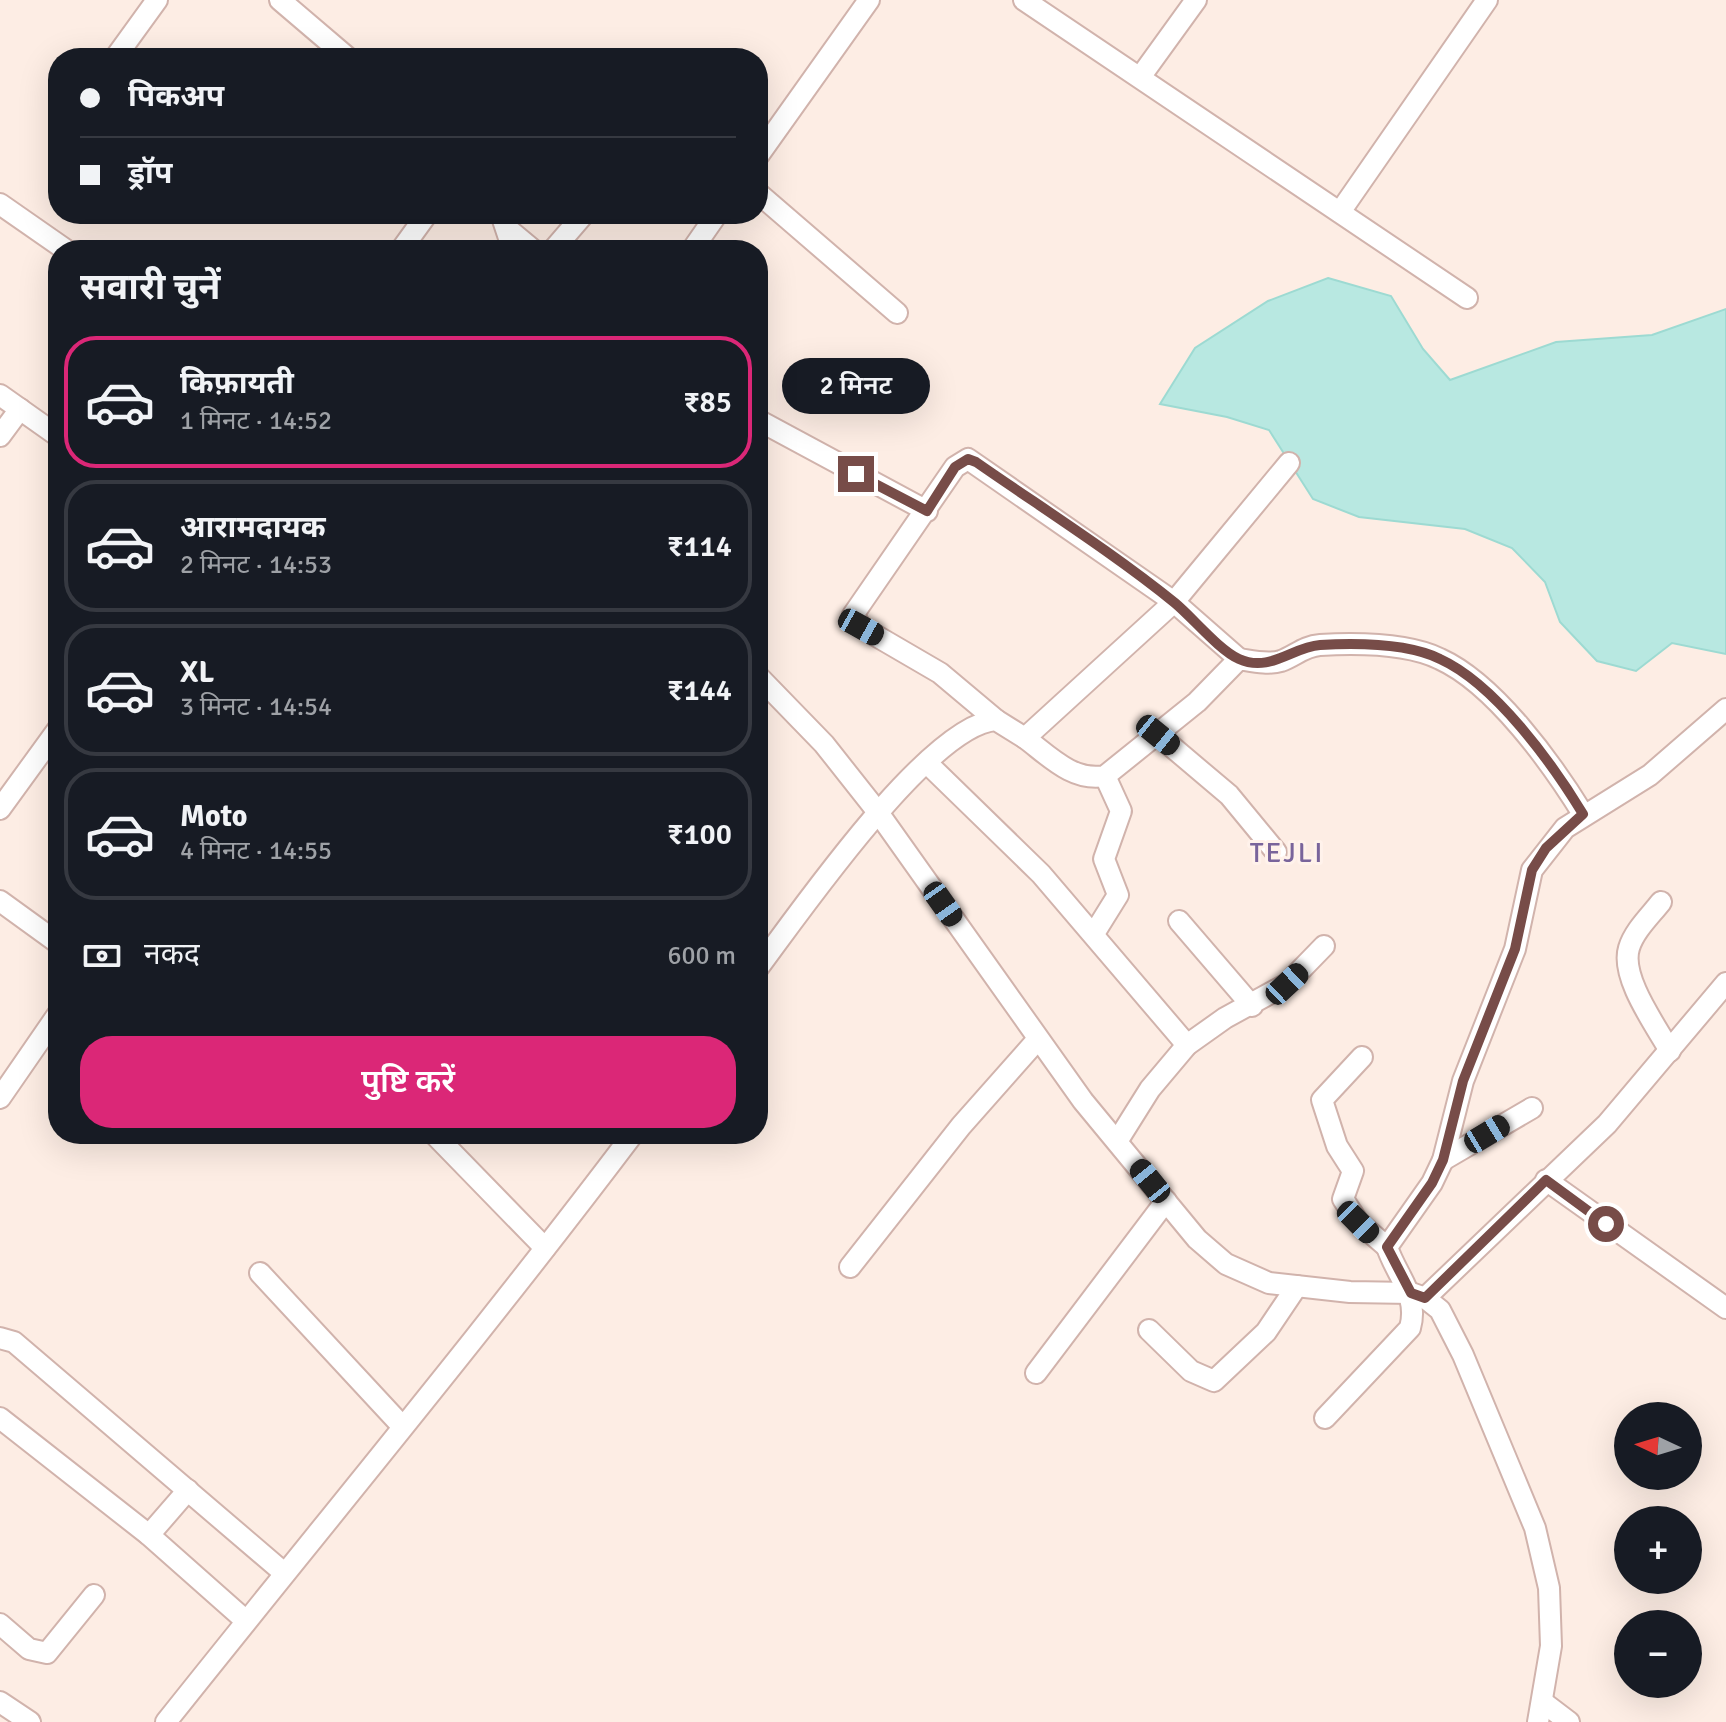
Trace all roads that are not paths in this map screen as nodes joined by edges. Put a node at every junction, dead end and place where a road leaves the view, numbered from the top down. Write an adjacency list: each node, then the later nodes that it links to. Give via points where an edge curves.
1 (157, 0): 7 (street)
2 (280, 0): 8 (street)
3 (869, 0): 10 (street)
4 (1024, 0): 9 (street)
5 (1196, 0): 9 (street)
6 (1487, 0): 13 (street)
7 (122, 48)
8 (336, 48)
9 (1141, 76): 13 (street)
10 (768, 142)
11 (768, 202): 18 (street)
12 (0, 204): 15 (street)
13 (1340, 212): 17 (street)
14 (575, 224): 16 (street)
15 (52, 240)
16 (562, 240)
17 (1467, 298)
18 (897, 313)
19 (0, 395): 20 (street)
20 (20, 409): 22 (street); 23 (street)
21 (768, 425): 25 (street)
22 (48, 429)
23 (0, 436)
24 (1289, 463): 26 (street)
25 (927, 511): 26 (street, via 955,467 968,459); 30 (street, via 856,607 855,623 940,673)
26 (1174, 602): 27 (street); 32 (street)
27 (1239, 659): 31 (street); 38 (street, via 1277,662 1319,645 1409,650 1439,658 1462,671 1534,741)
28 (768, 686): 37 (street, via 824,744)
29 (1726, 709): 38 (street, via 1650,775)
30 (996, 720): 32 (street); 34 (street, via 972,725)
31 (1158, 735): 35 (street); 39 (street, via 1229,795)
32 (1025, 738): 35 (street, via 1073,773 1090,779)
33 (48, 749): 36 (street)
34 (928, 764): 37 (street); 43 (street)
35 (1105, 776): 43 (street, via 1121,811 1104,859 1118,895)
36 (0, 809)
37 (877, 811): 46 (street); 50 (street)
38 (1583, 814): 59 (street, via 1546,848 1532,870 1515,949 1463,1081)
39 (1276, 852)
40 (0, 901): 44 (street)
41 (1661, 902): 52 (street, via 1633,938 1628,964 1635,991)
42 (1179, 921): 48 (street)
43 (1095, 932): 51 (street)
44 (48, 936)
45 (1324, 946): 48 (street, via 1287,984)
46 (768, 955)
47 (1726, 983): 52 (street)
48 (1252, 1006): 51 (street)
49 (48, 1028): 54 (street)
50 (1038, 1039): 56 (street); 64 (street, via 951,1137)
51 (1187, 1045): 56 (street, via 1150,1089)
52 (1670, 1051): 60 (street, via 1607,1124)
53 (1362, 1057): 62 (street, via 1322,1100 1337,1146 1353,1171 1343,1199 1358,1222)
54 (0, 1098)
55 (1532, 1108): 59 (street)
56 (1118, 1140): 61 (street)
57 (444, 1144): 63 (street)
58 (625, 1144): 63 (street)
59 (1443, 1160): 62 (street)
60 (1546, 1180): 67 (street); 68 (street)
61 (1166, 1201): 66 (street, via 1226,1264 1269,1283); 71 (street)
62 (1387, 1247): 67 (street)
63 (545, 1248): 74 (street)
64 (850, 1267)
65 (260, 1273): 74 (street)
66 (1297, 1286): 67 (street); 69 (street, via 1266,1332 1214,1381 1191,1371)
67 (1418, 1296): 73 (street, via 1410,1328); 82 (street, via 1440,1310 1463,1355 1535,1528 1549,1588 1551,1646)
68 (1726, 1308)
69 (1149, 1330)
70 (0, 1338): 75 (street, via 14,1342)
71 (1036, 1373)
72 (0, 1418): 76 (street)
73 (1325, 1418)
74 (402, 1426): 77 (street)
75 (188, 1490): 76 (street); 77 (street)
76 (149, 1535): 79 (street)
77 (283, 1572): 79 (street)
78 (94, 1595): 80 (street, via 47,1653 29,1649)
79 (245, 1620): 84 (street)
80 (0, 1624)
81 (0, 1702): 83 (street)
82 (1541, 1713): 85 (street)
83 (30, 1722)
84 (166, 1722)
85 (1569, 1722)

